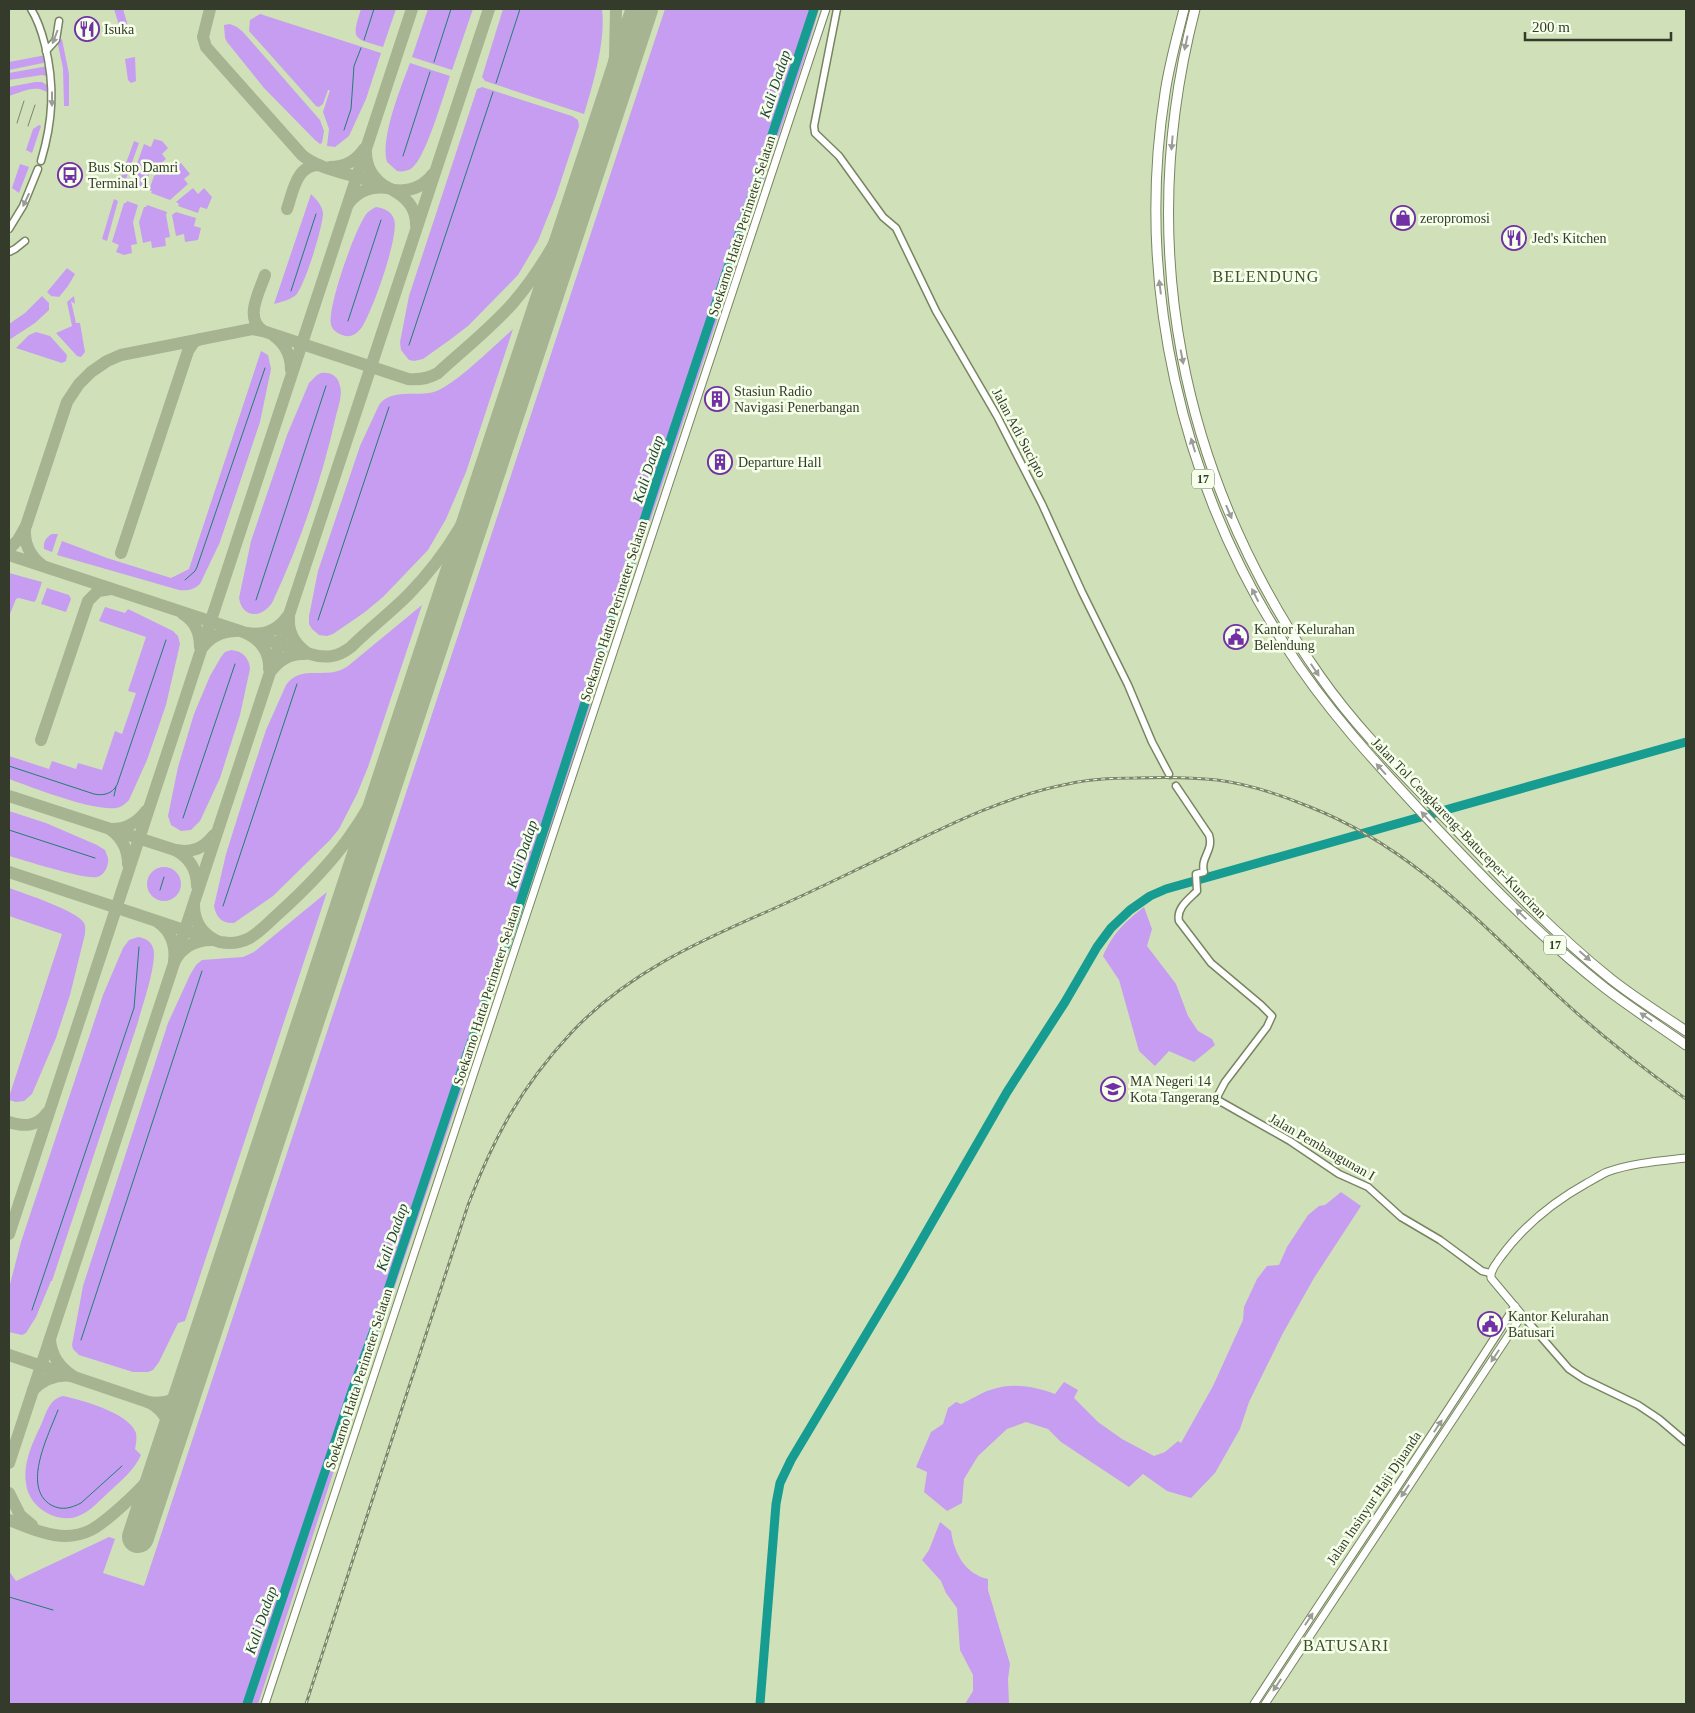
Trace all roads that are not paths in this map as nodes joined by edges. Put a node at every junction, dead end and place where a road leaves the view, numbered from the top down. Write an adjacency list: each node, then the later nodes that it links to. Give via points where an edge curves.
1 (32, 9): 7 (street)
2 (826, 9): 24 (main road, Soekarno Hatta Perimeter Selatan)
3 (837, 9): 13 (street, Jalan Adi Sucipto, via 815,134 844,162 883,217 896,228 936,311 997,416 1042,504)
4 (1184, 9): 16 (highway, Jalan Tol Cengkareng–Batuceper–Kunciran / 17, one-way to 4, via 1605,988 1547,938 1489,883 1381,770 1311,684 1258,601 1231,548 1203,479 1176,387 1159,277 1156,220 1159,154 1165,94)
5 (1194, 9): 15 (highway, Jalan Tol Cengkareng–Batuceper–Kunciran / 17, one-way to 15, via 1176,95 1171,152 1168,222 1171,280 1188,388 1214,477 1246,551 1268,595 1322,679 1390,761 1547,923 1612,980)
6 (59, 21): 7 (street, one-way to 7, via 54,43)
7 (46, 51): 8 (street, one-way to 8, via 53,99 50,128)
8 (41, 160)
9 (38, 169): 10 (street, one-way to 10, via 23,206)
10 (9, 229)
11 (24, 242): 12 (street)
12 (9, 252)
13 (1169, 774)
14 (1176, 786): 18 (street, Jalan Pembangunan I, via 1209,835 1210,846 1202,864 1204,872 1196,875 1196,891 1178,913 1179,921 1211,963 1272,1016 1216,1099 1290,1141 1338,1174 1368,1187 1394,1212 1482,1271)
15 (1686, 1031)
16 (1686, 1045)
17 (1686, 1158): 18 (main road, via 1606,1173 1578,1188 1545,1210 1522,1231)
18 (1490, 1273): 19 (main road, Jalan Pembangunan I)
19 (1515, 1306): 20 (main road, Jalan Pembangunan I); 22 (main road, Jalan Insinyur Haji Djuanda, one-way to 19)
20 (1522, 1315): 21 (street, Jalan Pembangunan I, via 1569,1369 1638,1405); 23 (main road, Jalan Insinyur Haji Djuanda, one-way to 23)
21 (1686, 1442)
22 (1283, 1660): 23 (main road); 25 (main road, Jalan Insinyur Haji Djuanda)
23 (1290, 1665): 26 (main road, Jalan Insinyur Haji Djuanda, one-way to 26)
24 (265, 1704)
25 (1254, 1704)
26 (1265, 1704)

